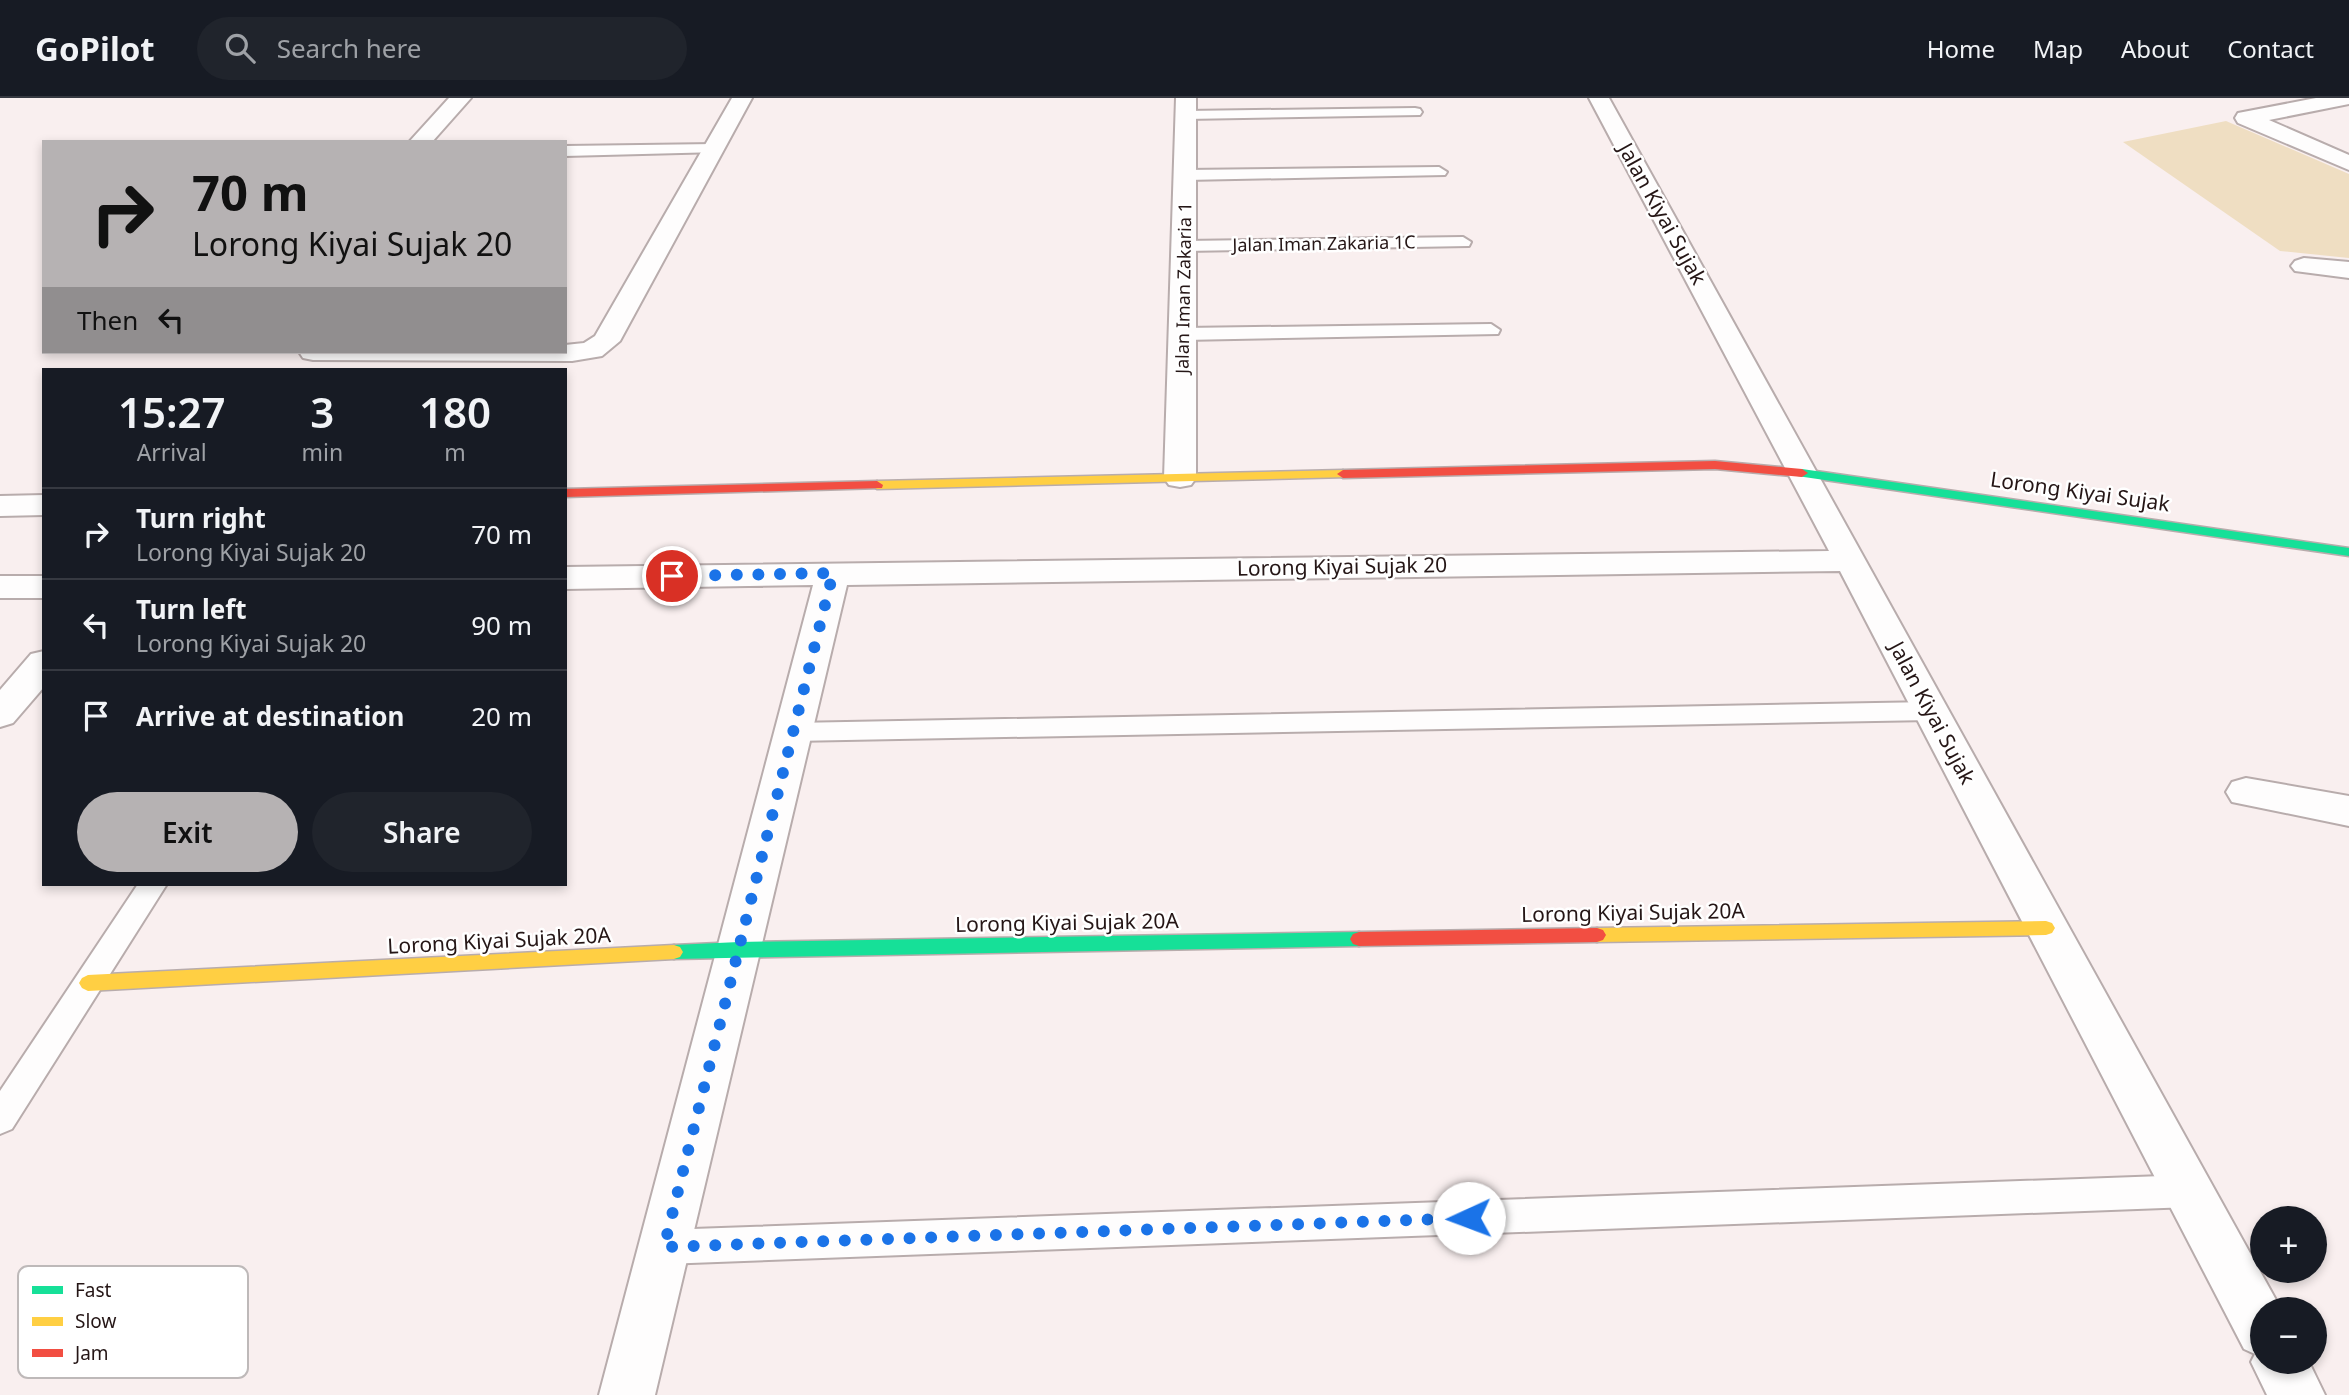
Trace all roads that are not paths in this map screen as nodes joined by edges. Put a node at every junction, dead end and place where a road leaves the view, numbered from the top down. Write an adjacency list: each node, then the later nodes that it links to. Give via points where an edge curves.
1 (461, 98): 7 (street)
2 (742, 98): 8 (street)
3 (1599, 98): 20 (street, Jalan Kiyai Sujak)
4 (2348, 98): 10 (street, via 2246,118)
5 (1186, 107): 6 (lane); 12 (street, Jalan Iman Zakaria 1)
6 (1415, 112)
7 (421, 140)
8 (715, 149): 9 (lane); 19 (street, via 606,341 592,350)
9 (567, 151)
10 (2349, 163)
11 (1439, 172): 12 (lane)
12 (1186, 175): 14 (street, Jalan Iman Zakaria 1)
13 (1463, 242): 14 (lane, Jalan Iman Zakaria 1C)
14 (1185, 246): 18 (street, Jalan Iman Zakaria 1)
15 (2304, 266): 16 (street)
16 (2349, 271)
17 (1490, 330): 18 (lane)
18 (1184, 334): 21 (street, Jalan Iman Zakaria 1)
19 (567, 353)
20 (1804, 473): 21 (street, Lorong Kiyai Sujak, via 1715,465); 25 (street, Lorong Kiyai Sujak); 26 (street, Jalan Kiyai Sujak)
21 (1180, 478): 22 (street, Lorong Kiyai Sujak)
22 (567, 493)
23 (42, 505): 24 (street)
24 (0, 506)
25 (2349, 552)
26 (1851, 561): 27 (street, Lorong Kiyai Sujak 20); 32 (street, Jalan Kiyai Sujak)
27 (833, 573): 28 (street, Lorong Kiyai Sujak 20); 34 (street)
28 (567, 578)
29 (0, 587): 30 (street)
30 (42, 587)
31 (42, 665): 33 (street)
32 (1931, 711): 34 (lane); 38 (street, Jalan Kiyai Sujak)
33 (0, 714)
34 (793, 732): 39 (street)
35 (2246, 792): 36 (street)
36 (2349, 811)
37 (152, 886): 40 (lane)
38 (2046, 928): 39 (street, Lorong Kiyai Sujak 20A); 42 (street, Jalan Kiyai Sujak)
39 (739, 949): 40 (street, Lorong Kiyai Sujak 20A); 43 (street)
40 (88, 983): 41 (lane)
41 (0, 1119)
42 (2190, 1191): 43 (lane); 44 (street, Jalan Kiyai Sujak)
43 (664, 1247): 46 (street)
44 (2250, 1305)
45 (2286, 1374): 47 (street)
46 (627, 1395)
47 (2297, 1395)

